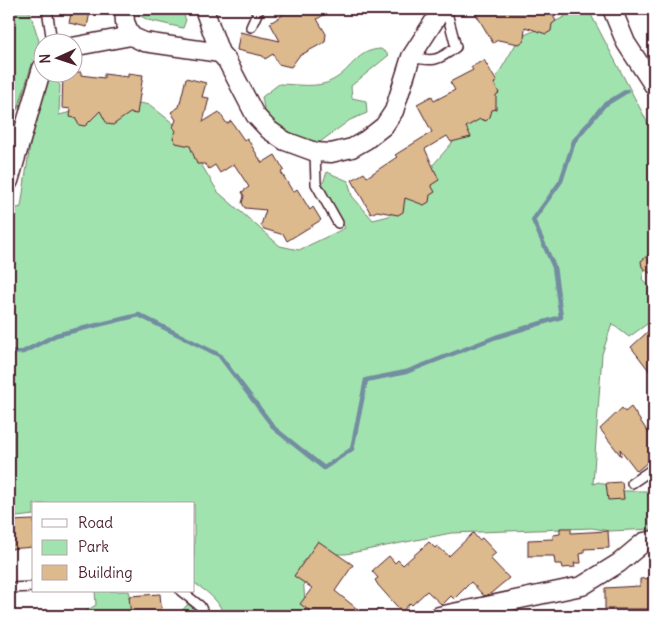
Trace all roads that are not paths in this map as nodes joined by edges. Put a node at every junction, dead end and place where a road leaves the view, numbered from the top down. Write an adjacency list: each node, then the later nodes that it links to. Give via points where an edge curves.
1 (47, 9): 9 (lane)
2 (124, 9): 10 (street)
3 (204, 9): 12 (street)
4 (259, 9): 8 (lane)
5 (442, 9): 13 (street)
6 (446, 9): 13 (lane, via 456,47 429,62)
7 (612, 9): 14 (street, via 626,44)
8 (252, 27)
9 (50, 32)
10 (131, 36): 11 (street); 12 (street, via 144,42)
11 (82, 45)
12 (220, 53): 16 (street, via 227,60 255,115 269,130 285,142)
13 (411, 57): 16 (street, via 394,110 384,126 352,148 331,153)
14 (649, 79)
15 (38, 82): 17 (street)
16 (315, 152): 18 (lane, via 316,184)
17 (9, 181)
18 (338, 223)
19 (654, 468): 20 (lane)
20 (632, 483)
21 (654, 540): 26 (street, via 644,542 619,563 582,586)
22 (32, 586): 23 (lane)
23 (9, 588)
24 (182, 592): 25 (lane, via 200,606)
25 (205, 616)
26 (439, 616)

